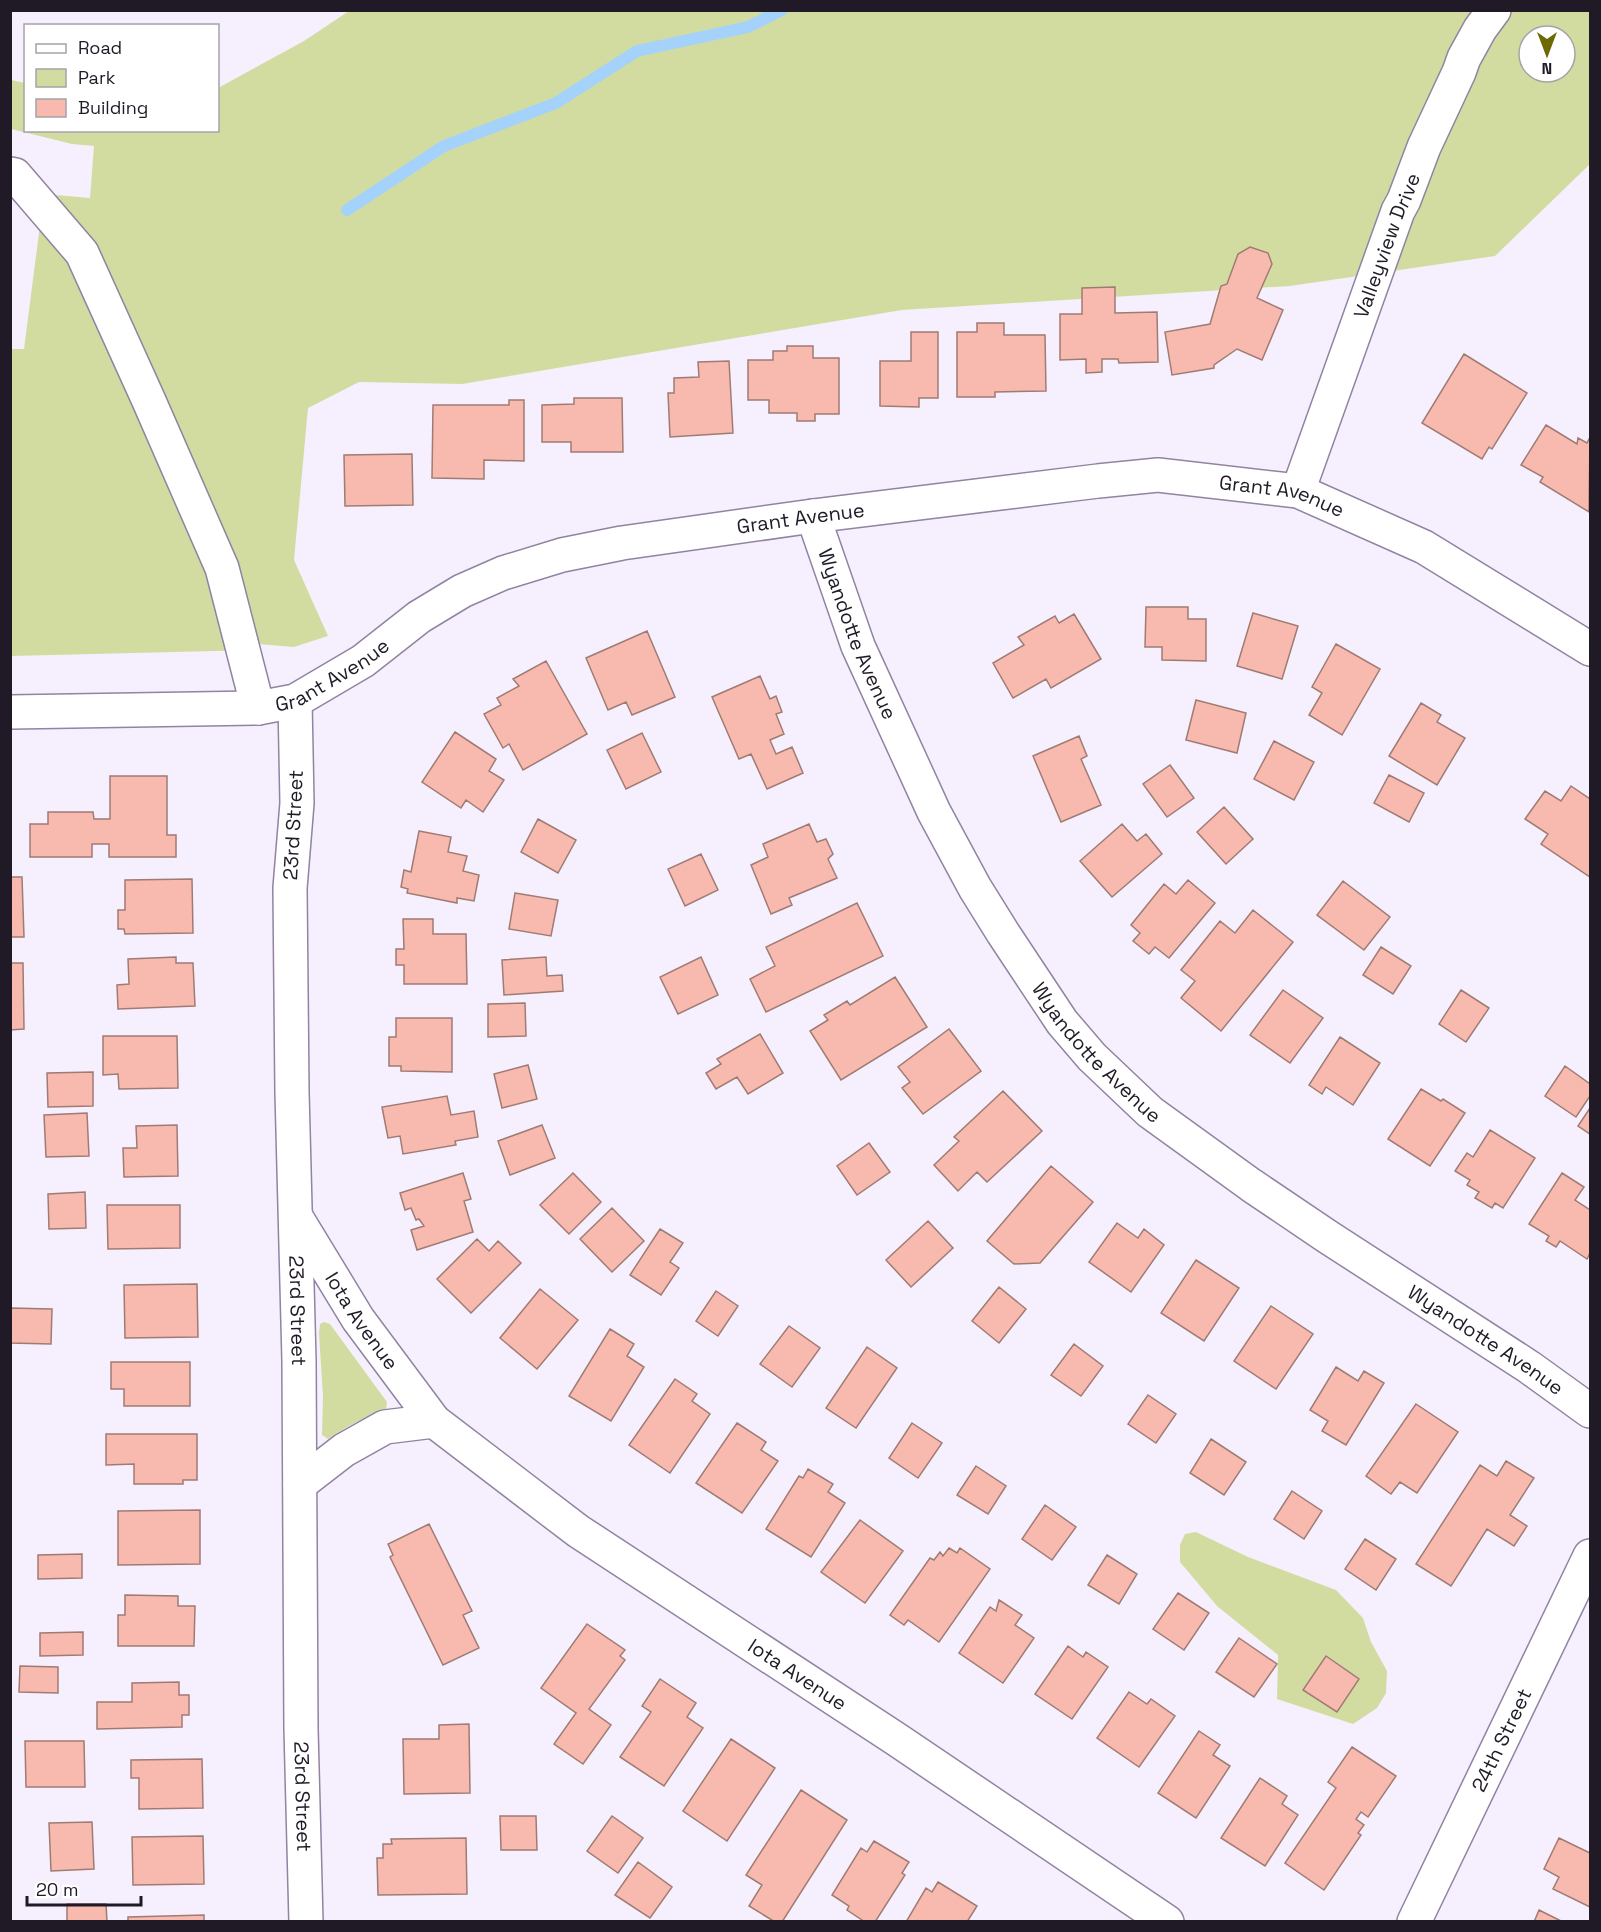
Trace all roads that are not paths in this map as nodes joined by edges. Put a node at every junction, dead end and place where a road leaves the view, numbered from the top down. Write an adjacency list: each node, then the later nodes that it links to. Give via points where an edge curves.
1 (1494, 10): 3 (street, Valleyview Drive, via 1464,58 1398,210)
2 (10, 174): 7 (street, via 15,175 82,253 222,568)
3 (1298, 491): 4 (street, Grant Avenue, via 1158,475); 5 (street, Grant Avenue, via 1424,547)
4 (813, 516): 6 (street, Grant Avenue, via 622,543 562,555 503,573 462,591 419,617 363,661); 10 (street, Wyandotte Avenue, via 858,646 930,804 1002,933 1062,1022 1092,1058 1150,1112 1251,1185 1522,1362)
5 (1590, 650)
6 (295, 701): 7 (street, Grant Avenue); 9 (street, 23rd Street, via 297,803 290,877)
7 (258, 708): 8 (street, Grant Avenue)
8 (10, 712)
9 (295, 1215): 11 (street, Iota Avenue, via 358,1319); 12 (street, 23rd Street)
10 (1590, 1411)
11 (434, 1421): 12 (street, via 385,1427 344,1450); 15 (street, Iota Avenue, via 578,1531)
12 (300, 1484): 14 (street, 23rd Street)
13 (1590, 1556): 16 (street, 24th Street)
14 (306, 1922)
15 (1167, 1922)
16 (1414, 1922)

